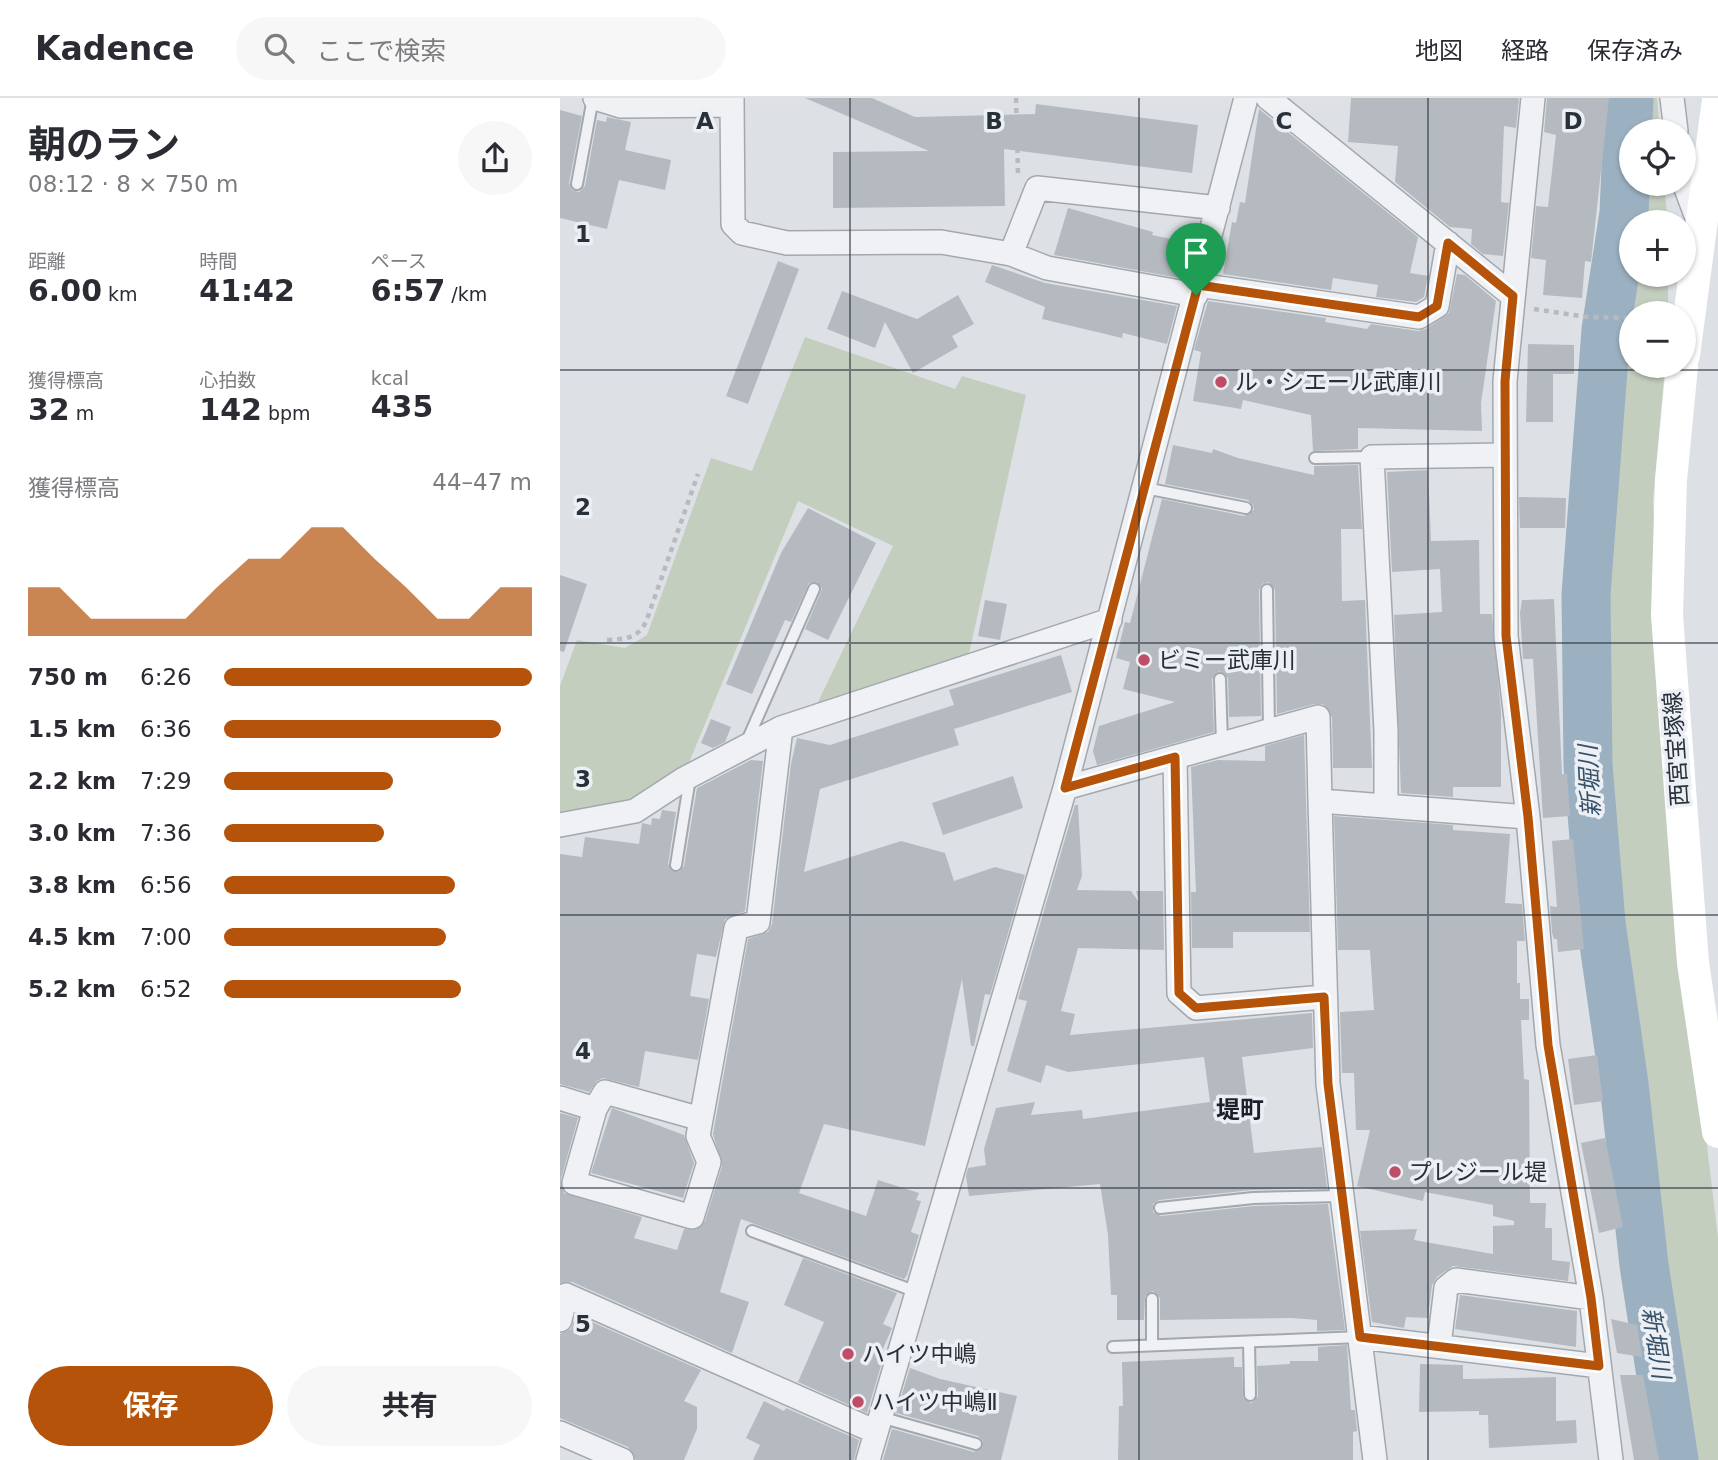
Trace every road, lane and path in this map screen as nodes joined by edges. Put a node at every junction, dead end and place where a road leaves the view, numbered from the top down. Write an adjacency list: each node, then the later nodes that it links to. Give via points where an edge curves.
1 (594, 98): 8 (street, via 621,106); 10 (lane)
2 (1016, 98): 11 (path, via 1018,176)
3 (1246, 98): 13 (street)
4 (1268, 98): 15 (street)
5 (1532, 98): 18 (street)
6 (1672, 98): 9 (street)
7 (1718, 100): 14 (main road)
8 (732, 102): 16 (street, via 733,224 742,233 787,243 942,242)
9 (1675, 119)
10 (577, 184)
11 (1037, 188): 13 (street); 16 (street)
12 (1689, 196): 14 (street)
13 (1218, 208): 17 (street)
14 (1701, 228): 19 (main road)
15 (1448, 243): 17 (street, via 1437,306 1419,317); 18 (street)
16 (1011, 254): 17 (street, via 1047,268)
17 (1197, 290): 26 (street)
18 (1512, 301): 20 (path, via 1587,317); 22 (street)
19 (1691, 301)
20 (1619, 318)
21 (1681, 378): 49 (main road, 西宮宝塚線, via 1671,480 1667,615 1693,963)
22 (1505, 455): 23 (street); 42 (street, via 1506,636)
23 (1372, 457): 24 (lane); 41 (street)
24 (1315, 458)
25 (698, 474): 31 (path, via 640,634)
26 (1145, 488): 27 (lane); 30 (street)
27 (1246, 508)
28 (814, 589): 36 (lane)
29 (1267, 590): 34 (lane)
30 (1110, 620): 33 (street); 39 (street)
31 (607, 640)
32 (1220, 679): 35 (lane)
33 (780, 728): 36 (street); 48 (street, via 758,922 736,928)
34 (1269, 731): 35 (street); 40 (street, via 1318,717)
35 (1222, 744): 37 (street)
36 (744, 747): 38 (street)
37 (1175, 757): 39 (street); 45 (street, via 1179,993 1196,1008)
38 (690, 775): 43 (street, via 635,811); 44 (lane)
39 (1065, 788): 53 (street)
40 (1320, 801): 41 (street); 45 (street)
41 (1386, 806): 42 (street)
42 (1528, 817): 54 (street, via 1548,1045)
43 (560, 825)
44 (676, 865)
45 (1324, 997): 50 (street, via 1328,1084)
46 (560, 1098): 47 (street)
47 (595, 1109): 48 (street, via 605,1092); 48 (street, via 575,1183 692,1217 709,1163 698,1136)
48 (701, 1119)
49 (1718, 1132)
50 (1342, 1196): 51 (lane, via 1253,1198); 57 (street)
51 (1160, 1208)
52 (752, 1231): 53 (lane)
53 (917, 1292): 64 (street)
54 (1591, 1298): 60 (street, via 1456,1280 1446,1288); 62 (street)
55 (1152, 1299): 59 (lane)
56 (560, 1320): 64 (street, via 566,1295)
57 (1360, 1337): 58 (lane); 60 (street); 69 (street)
58 (1249, 1342): 59 (lane); 63 (lane)
59 (1152, 1345): 61 (lane)
60 (1439, 1345): 62 (street)
61 (1113, 1347)
62 (1599, 1366): 70 (street)
63 (1250, 1395)
64 (878, 1424): 66 (lane); 68 (street)
65 (560, 1433): 67 (street)
66 (976, 1444)
67 (622, 1460)
68 (867, 1460)
69 (1375, 1460)
70 (1611, 1460)

